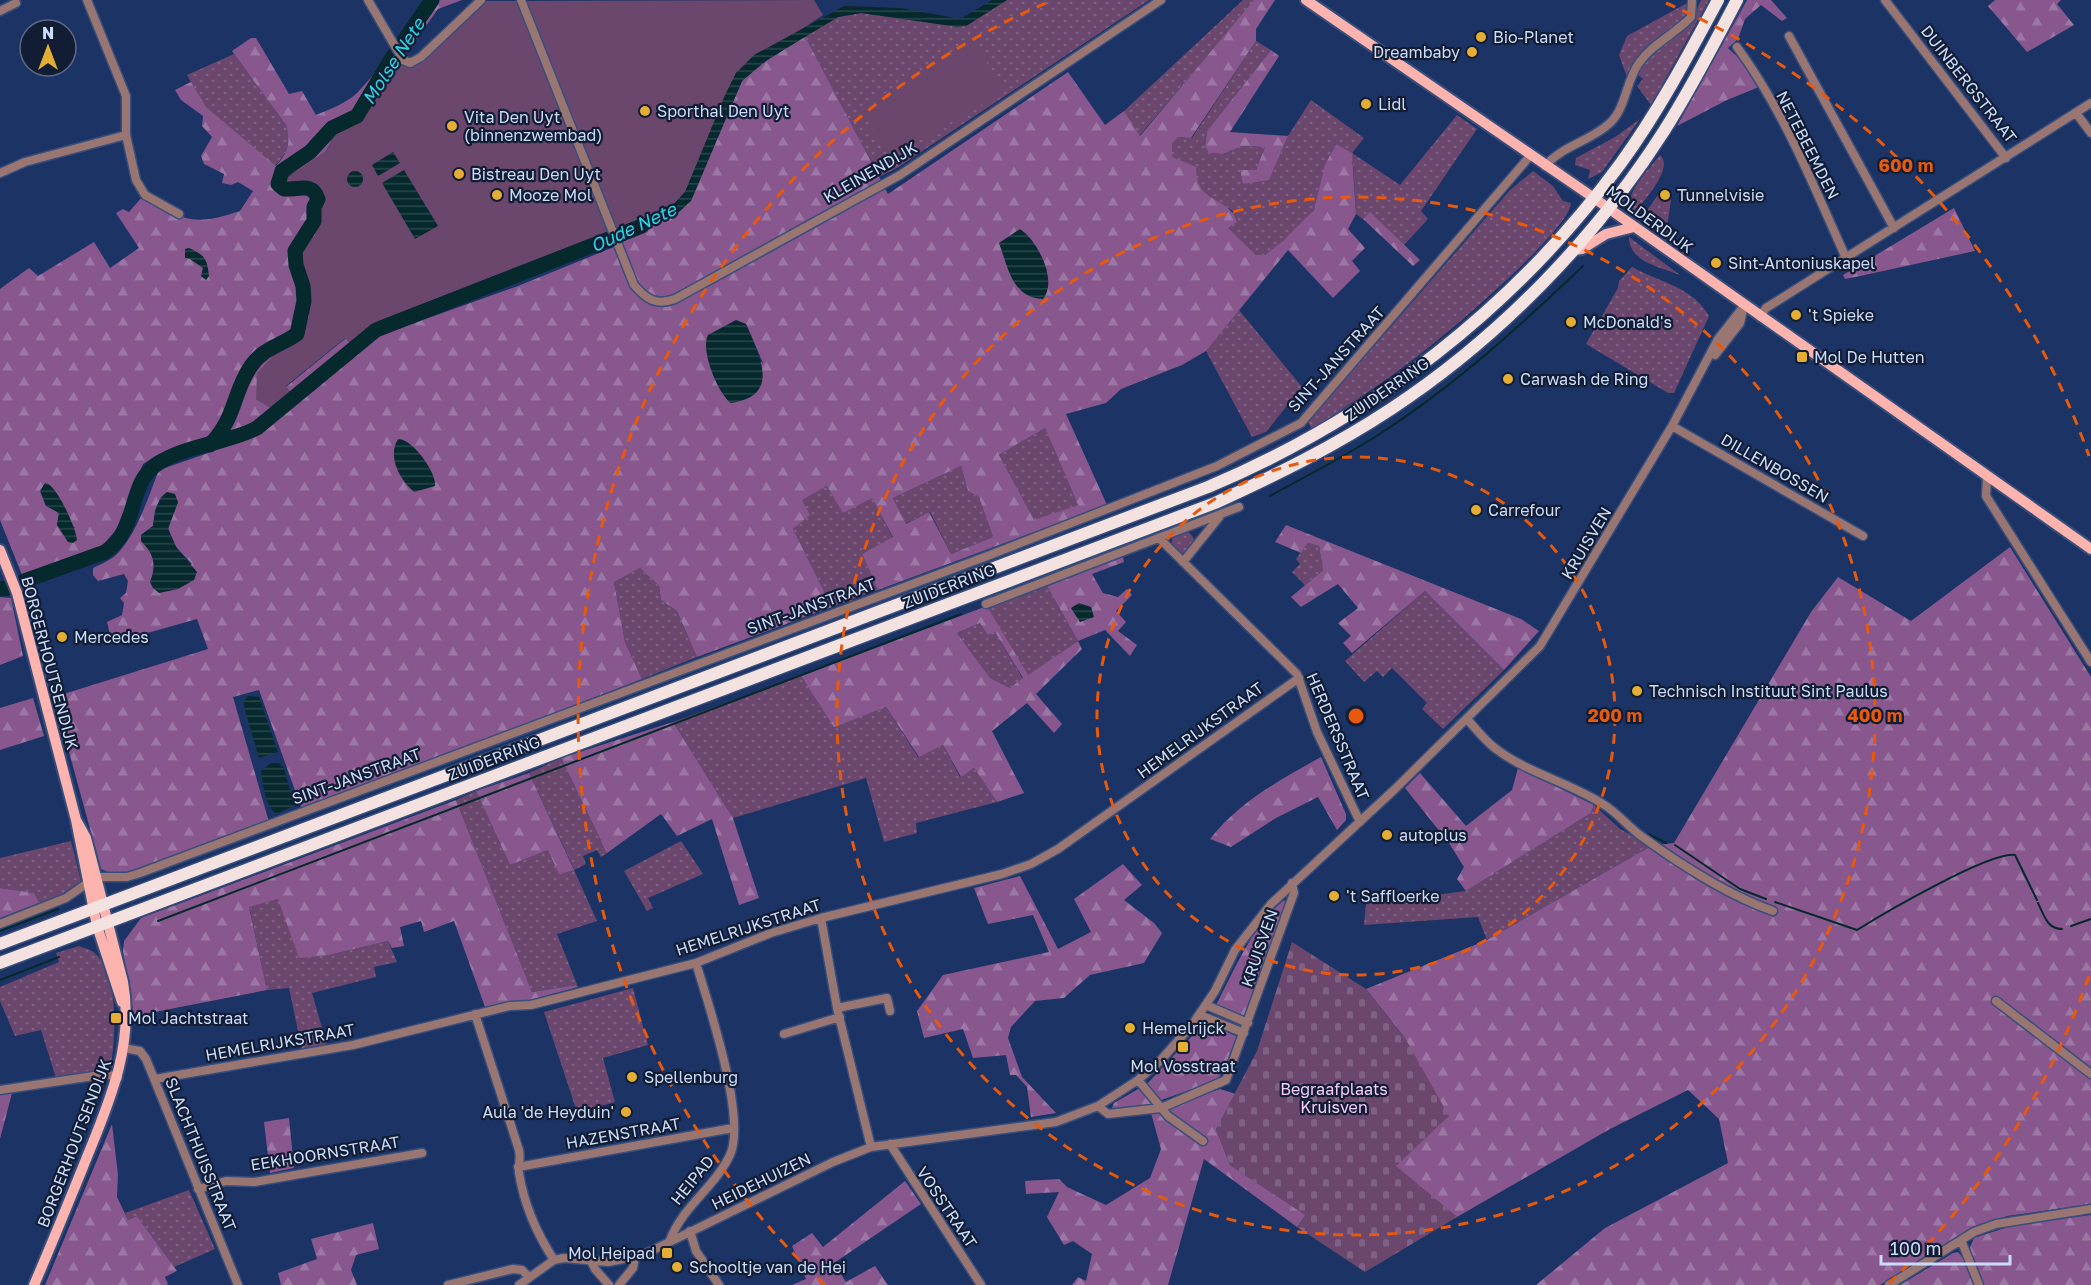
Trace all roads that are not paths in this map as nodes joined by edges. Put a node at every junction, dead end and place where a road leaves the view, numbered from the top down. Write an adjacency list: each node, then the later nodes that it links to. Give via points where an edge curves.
1 (87, 0): 18 (street, via 126,96)
2 (368, 0): 3 (street, via 403,60 410,63)
3 (481, 0)
4 (521, 0): 5 (street, KLEINENDIJK, via 634,285 644,296 659,303 675,299 900,175)
5 (1161, 0)
6 (1306, 0): 19 (main road, MOLDERDIJK)
7 (1692, 0): 21 (street, via 1691,17 1640,61 1610,123 1561,151)
8 (1718, 0): 23 (highway, ZUIDERRING, via 1662,101)
9 (1737, 0): 24 (highway, ZUIDERRING, via 1664,131)
10 (1885, 0): 20 (street, DUINBERGSTRAAT)
11 (18, 1): 12 (street)
12 (0, 11)
13 (1789, 36): 27 (street)
14 (1737, 47): 29 (street, NETEBEEMDEN, via 1805,167)
15 (2091, 102): 16 (street)
16 (2076, 113): 17 (street); 20 (street)
17 (2091, 133)
18 (126, 135): 22 (street, via 34,159); 25 (street, via 132,168 145,195)
19 (1530, 156): 21 (main road, MOLDERDIJK); 46 (street, SINT-JANSTRAAT, via 1301,423 1217,466 140,873)
20 (2006, 158): 27 (street)
21 (1545, 166): 23 (main road, MOLDERDIJK)
22 (0, 173)
23 (1594, 198): 24 (main road, MOLDERDIJK); 48 (highway, ZUIDERRING, via 1507,293 1430,359 1331,426 1241,473)
24 (1608, 208): 26 (main road, MOLDERDIJK); 28 (highway, ZUIDERRING)
25 (179, 214)
26 (1634, 227): 28 (main road, via 1606,234 1582,249); 30 (main road, MOLDERDIJK)
27 (1894, 228): 29 (street)
28 (1573, 250): 52 (highway, ZUIDERRING, via 1479,341 1394,407 1315,455 1249,488)
29 (1846, 258): 31 (street, via 1766,308)
30 (1744, 306): 31 (main road, MOLDERDIJK); 32 (street, KRUISVEN, via 1718,339)
31 (1760, 317): 33 (main road, MOLDERDIJK)
32 (1672, 426): 36 (street, DILLENBOSSEN); 44 (street, KRUISVEN, via 1549,633 1531,657)
33 (1987, 477): 38 (main road, MOLDERDIJK); 42 (street, via 1986,496)
34 (1239, 507): 35 (street)
35 (1220, 516): 37 (street); 40 (street)
36 (1863, 536)
37 (1160, 539): 40 (street, HERDERSSTRAAT); 41 (street)
38 (2091, 549)
39 (0, 550): 46 (main road, BORGERHOUTSENDIJK, via 16,588)
40 (1183, 562): 43 (street, HERDERSSTRAAT)
41 (986, 604)
42 (2091, 662)
43 (1299, 678): 45 (street, HERDERSSTRAAT, via 1317,732); 50 (street, HEMELRIJKSTRAAT, via 1059,849 1031,864)
44 (1467, 719): 45 (street, KRUISVEN); 49 (street, via 1485,740 1510,758 1589,796 1641,836 1706,877 1747,902)
45 (1360, 822): 47 (street, KRUISVEN)
46 (93, 879): 48 (main road, BORGERHOUTSENDIJK); 51 (street, via 66,898)
47 (1292, 883): 57 (street, KRUISVEN, via 1235,950); 63 (street, KRUISVEN, via 1294,893)
48 (99, 906): 52 (main road, BORGERHOUTSENDIJK); 53 (highway, ZUIDERRING)
49 (1773, 911)
50 (821, 918): 55 (street, HEMELRIJKSTRAAT); 58 (street)
51 (0, 924)
52 (103, 924): 54 (highway, ZUIDERRING); 66 (main road, BORGERHOUTSENDIJK, via 124,1008)
53 (0, 944)
54 (0, 963)
55 (696, 963): 60 (street, HEMELRIJKSTRAAT, via 531,1005); 74 (street, HEIPAD, via 724,1062)
56 (1996, 1001): 67 (street)
57 (1206, 1005): 61 (street, KRUISVEN); 63 (street)
58 (837, 1008): 59 (street, via 887,998); 62 (street)
59 (890, 1011)
60 (476, 1014): 69 (street, HEMELRIJKSTRAAT, via 353,1046); 79 (street, via 519,1150)
61 (1200, 1015): 65 (street); 70 (street, KRUISVEN, via 1175,1046)
62 (840, 1017): 64 (street); 77 (street)
63 (1248, 1023): 65 (street, KRUISVEN)
64 (784, 1034)
65 (1244, 1034): 73 (street, KRUISVEN, via 1226,1080)
66 (123, 1048): 68 (main road, BORGERHOUTSENDIJK); 69 (street, SLACHTHUISSTRAAT, via 144,1054)
67 (2091, 1074)
68 (118, 1077): 71 (street, via 107,1074); 89 (main road, BORGERHOUTSENDIJK)
69 (155, 1079): 80 (street, SLACHTHUISSTRAAT)
70 (1138, 1080): 72 (street, KRUISVEN); 73 (street)
71 (0, 1090)
72 (1098, 1106): 73 (street, KRUISVEN, via 1108,1114); 76 (street, HEIDEHUIZEN, via 1056,1122)
73 (1161, 1108): 75 (street)
74 (733, 1128): 79 (street, HAZENSTRAAT); 83 (street, HEIPAD, via 732,1152 684,1213)
75 (1203, 1141)
76 (890, 1144): 77 (street, HEIDEHUIZEN); 96 (street, VOSSTRAAT)
77 (870, 1147): 82 (street, HEIDEHUIZEN)
78 (422, 1153): 80 (street, EEKHOORNSTRAAT, via 254,1182 226,1181)
79 (518, 1167): 86 (street, via 536,1228)
80 (198, 1189): 90 (street, SLACHTHUISSTRAAT)
81 (2091, 1209): 84 (street, via 1996,1224)
82 (690, 1231): 83 (street, HEIDEHUIZEN); 95 (street, via 696,1251)
83 (670, 1240): 85 (street, HEIDEHUIZEN)
84 (1961, 1240): 97 (street); 98 (street)
85 (634, 1258): 87 (street, HEIDEHUIZEN); 94 (street, via 633,1268)
86 (554, 1260): 87 (street, HEIDEHUIZEN); 88 (street)
87 (591, 1260): 93 (street)
88 (529, 1277): 91 (street, via 522,1270 513,1269); 92 (street)
89 (34, 1285)
90 (238, 1285)
91 (448, 1285)
92 (519, 1285)
93 (609, 1285)
94 (619, 1285)
95 (719, 1285)
96 (981, 1285)
97 (1888, 1285)
98 (1979, 1285)

